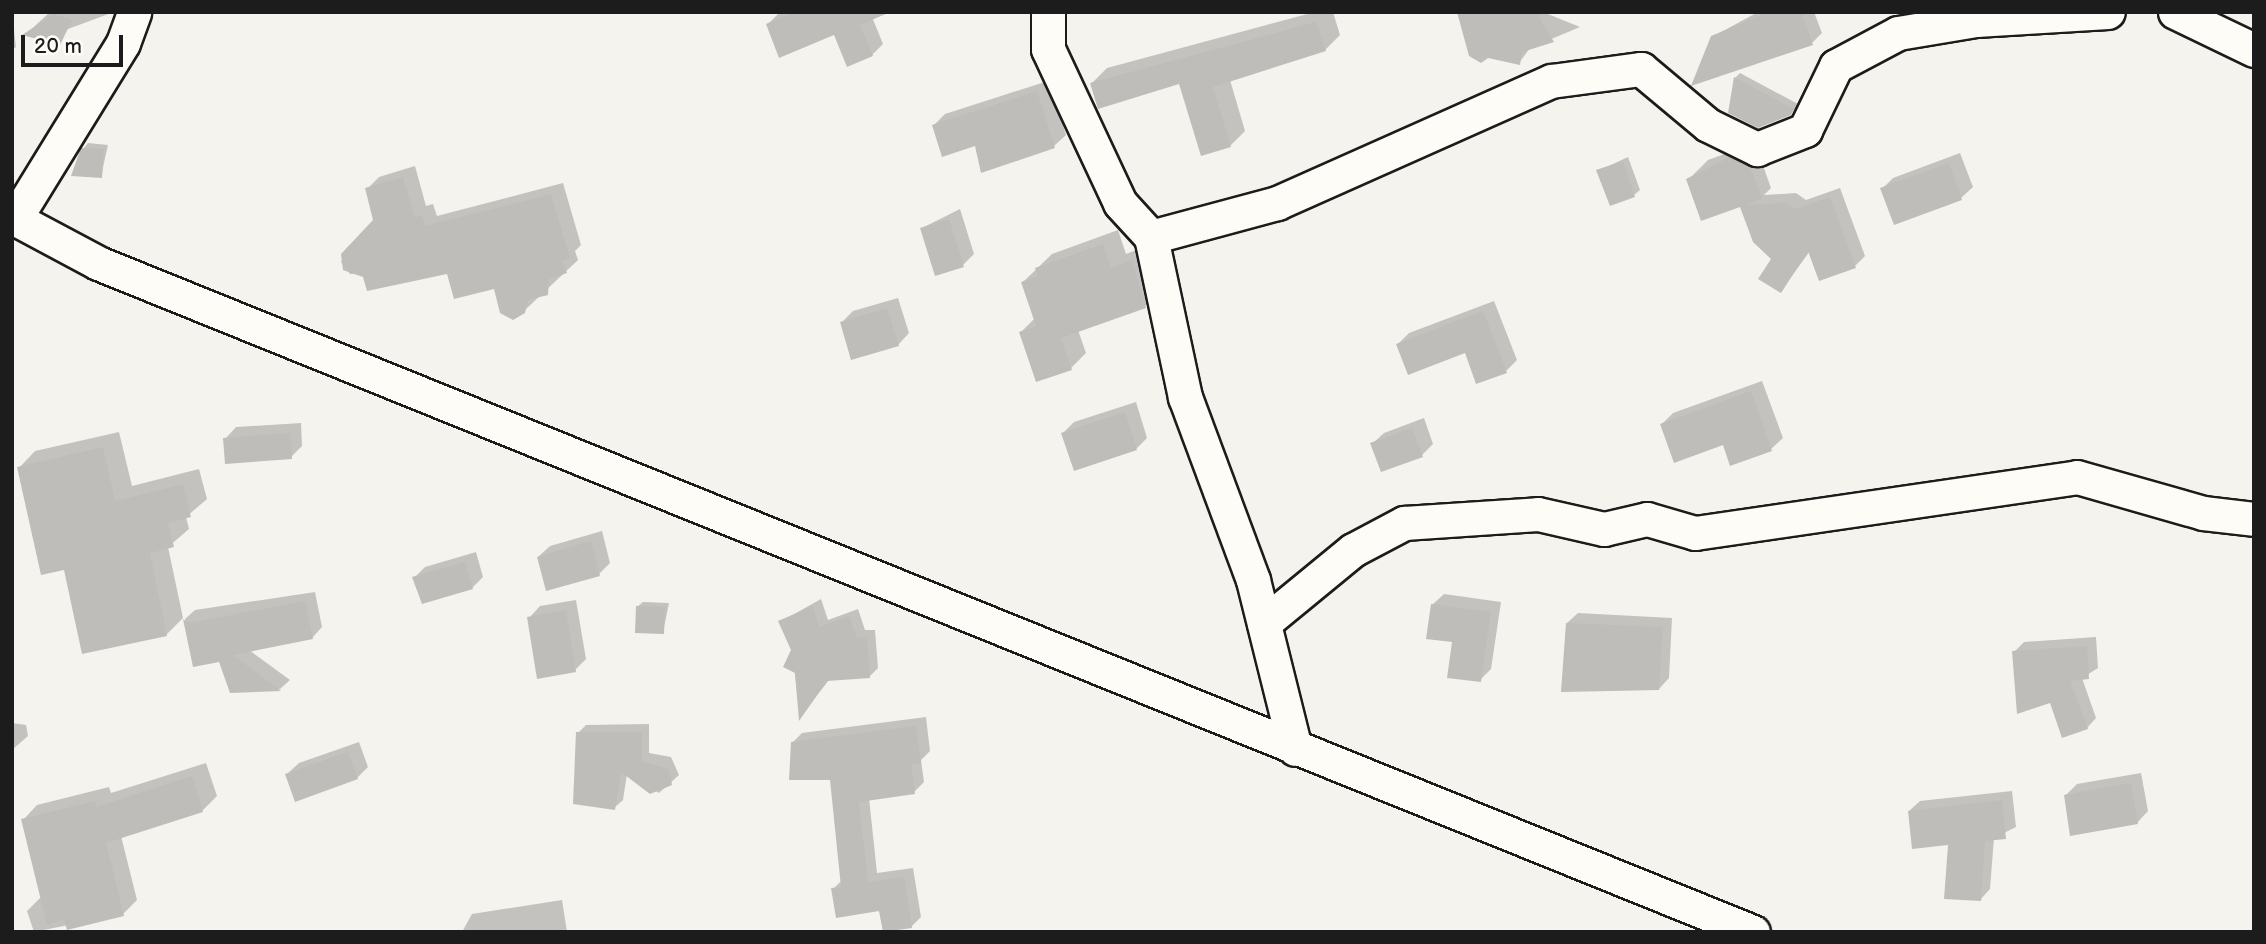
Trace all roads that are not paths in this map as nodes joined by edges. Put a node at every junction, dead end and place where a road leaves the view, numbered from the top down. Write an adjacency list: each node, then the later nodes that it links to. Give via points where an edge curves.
1 (134, 12): 6 (street, via 123,43)
2 (1048, 12): 7 (street, via 1048,49 1120,203)
3 (2108, 12): 7 (street, via 1976,20 1898,33 1836,66 1805,130 1757,149 1708,125 1641,69 1551,81 1278,203)
4 (2175, 12): 5 (street)
5 (2254, 50)
6 (14, 217): 10 (street, via 98,263)
7 (1151, 237): 9 (street, via 1185,397)
8 (2254, 519): 9 (street, via 2203,513 2077,477 1695,533 1647,519 1604,529 1538,514 1404,523 1353,550)
9 (1264, 623): 10 (street)
10 (1295, 749): 11 (street)
11 (1754, 932)

